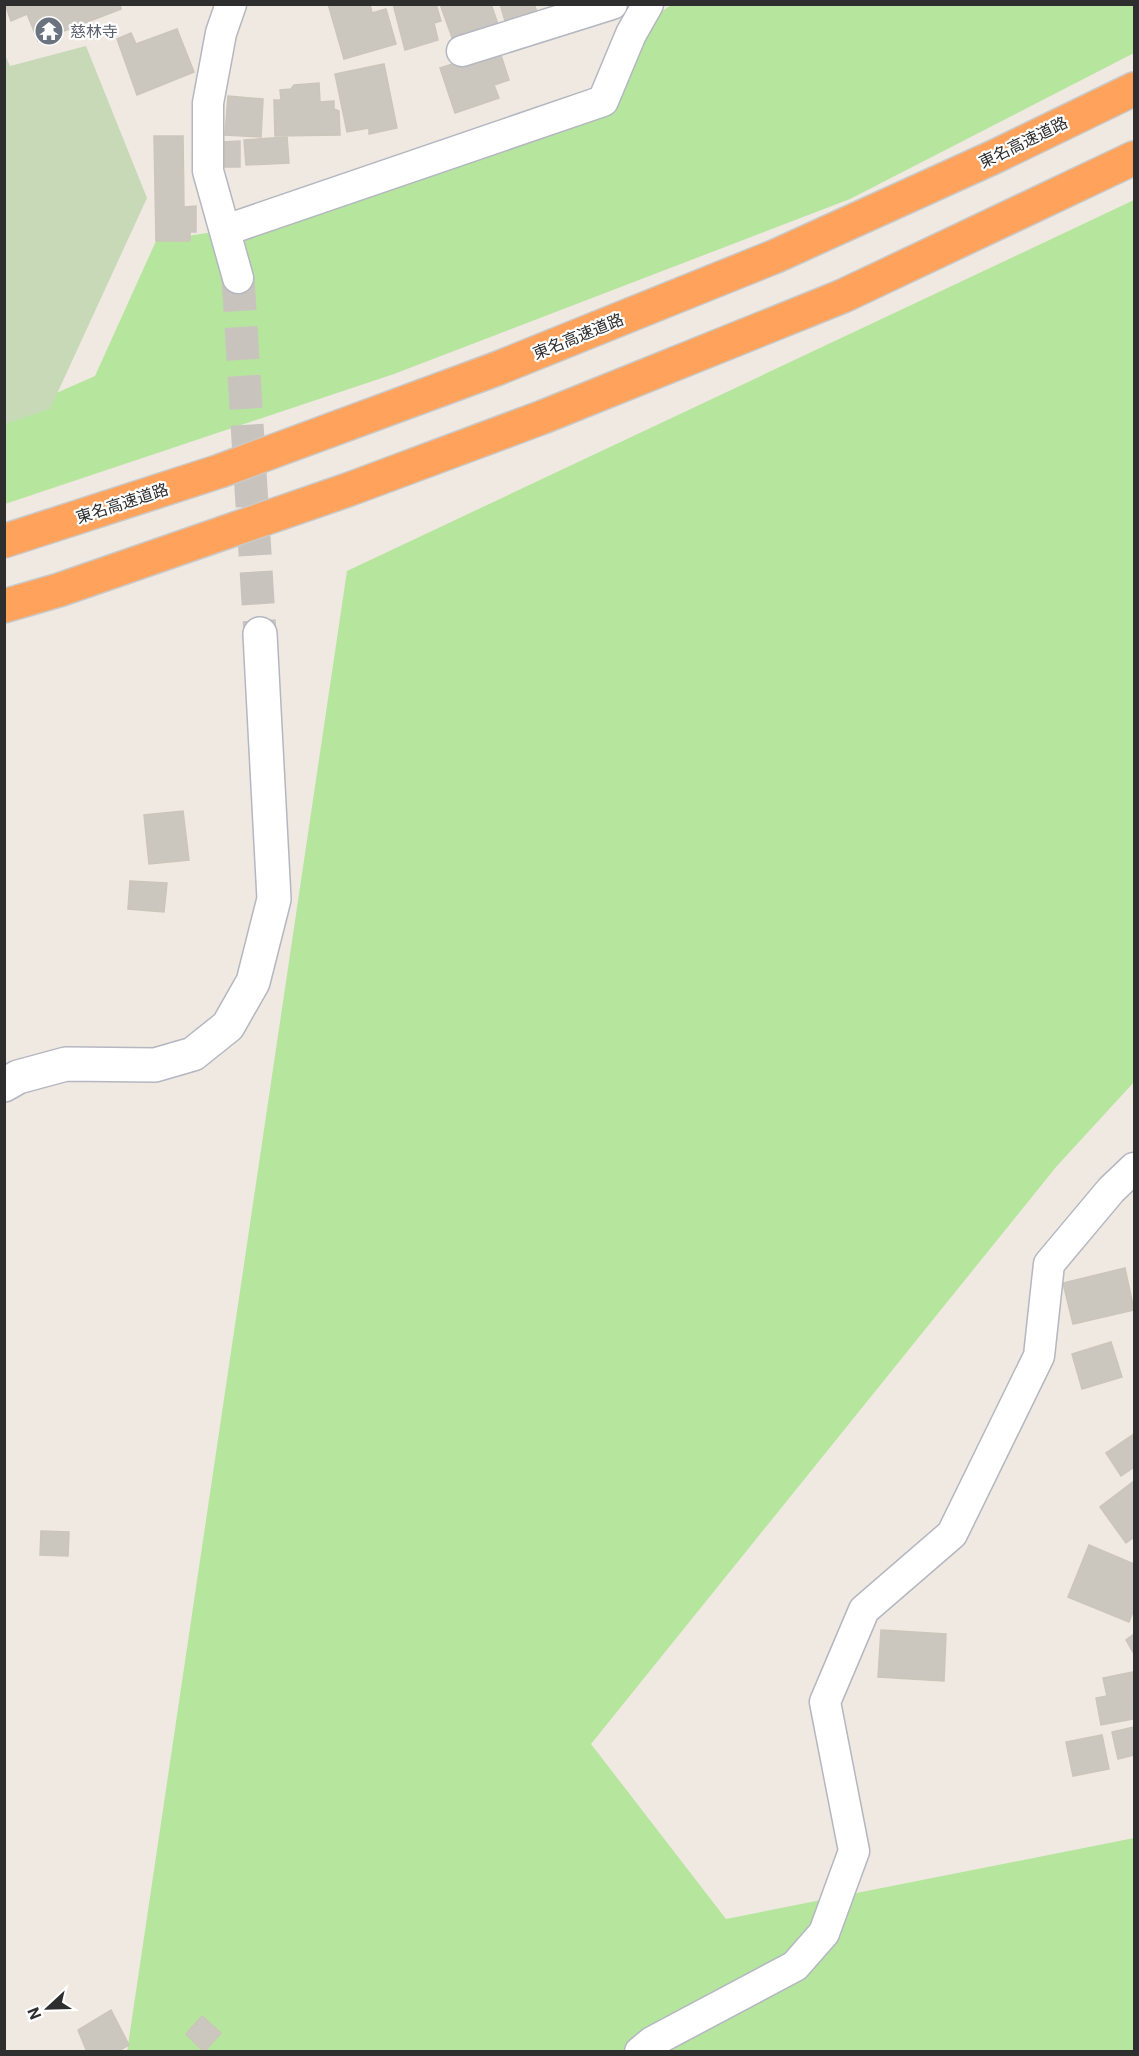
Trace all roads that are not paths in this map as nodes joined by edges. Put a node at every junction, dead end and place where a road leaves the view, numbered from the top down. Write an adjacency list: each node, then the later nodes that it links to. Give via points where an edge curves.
1 (231, 4): 7 (street, via 221,33 208,103 208,171)
2 (612, 4): 4 (street)
3 (648, 4): 7 (street, via 603,101)
4 (462, 51)
5 (1134, 89): 9 (highway, 東名高速道路, via 776,256 496,369 220,471)
6 (1134, 158): 10 (highway, via 843,296 543,417 350,489)
7 (226, 230): 8 (street)
8 (238, 278)
9 (4, 541)
10 (4, 606)
11 (260, 634): 12 (street, via 274,899 253,982 228,1026 193,1054 155,1065 66,1064 18,1077)
12 (4, 1085)
13 (1134, 1168): 14 (street, via 1049,1264 1039,1356 952,1534 864,1610 825,1702 854,1851 825,1933 795,1966)
14 (640, 2052)

